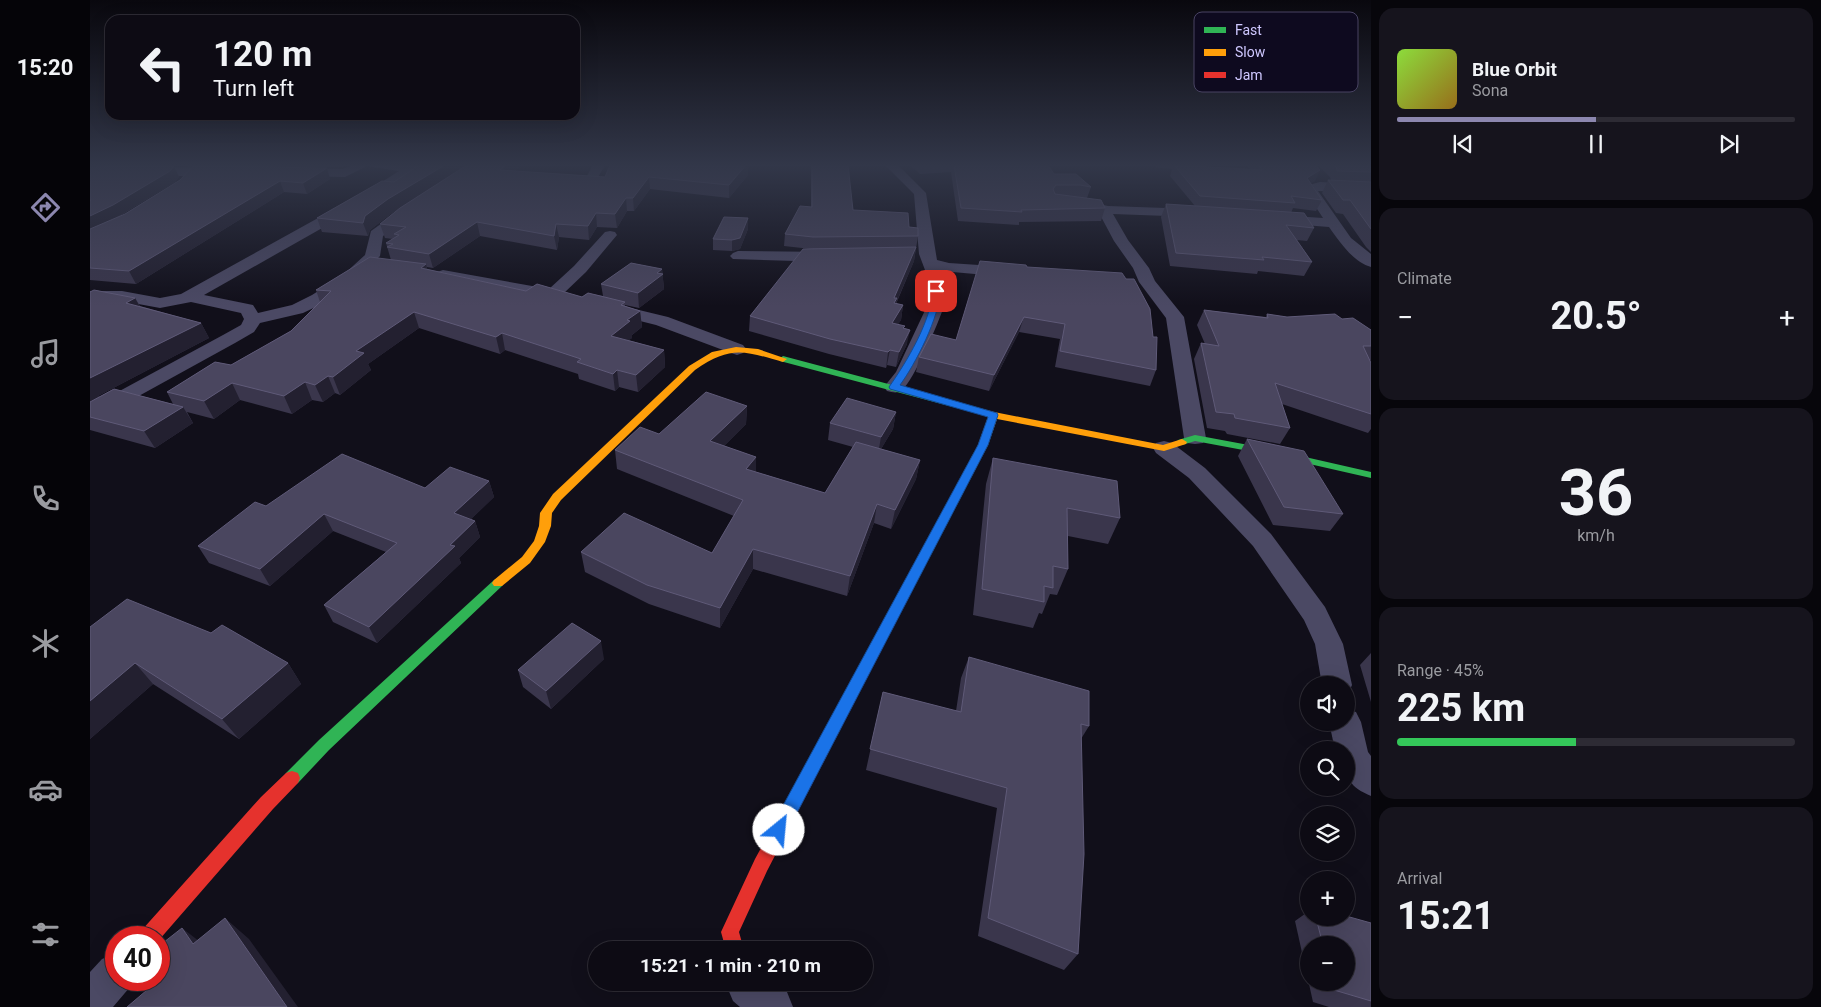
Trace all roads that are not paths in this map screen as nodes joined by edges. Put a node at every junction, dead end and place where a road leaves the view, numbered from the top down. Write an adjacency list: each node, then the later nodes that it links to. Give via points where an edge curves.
1 (340, 212): 22 (street)
2 (408, 212): 16 (street, via 376,234 372,256)
3 (924, 212): 14 (street)
4 (1105, 212): 30 (street, via 1141,268 1139,281 1175,317)
5 (1155, 212): 7 (street)
6 (1326, 212): 9 (street)
7 (1206, 214)
8 (1265, 218): 9 (street)
9 (1334, 222): 15 (street, via 1346,241)
10 (610, 235): 20 (street)
11 (908, 255): 14 (street)
12 (738, 256): 13 (street)
13 (844, 256)
14 (928, 259): 18 (street, via 949,268); 27 (street, via 936,278 936,304 904,373)
15 (1371, 262)
16 (364, 264): 17 (street); 25 (street, via 318,299 297,309)
17 (382, 267)
18 (1020, 273)
19 (430, 274): 20 (street)
20 (553, 295): 23 (street)
21 (90, 296): 22 (street, via 122,296 164,303)
22 (190, 296): 25 (street, via 247,309)
23 (570, 298)
24 (598, 305): 26 (street, via 662,321)
25 (253, 320): 28 (street, via 248,328 230,340)
26 (737, 349): 27 (street, via 754,350 823,371); 36 (street, via 720,351 692,368 557,497 546,513 540,542 526,560 324,745)
27 (894, 387): 29 (street)
28 (90, 415)
29 (993, 415): 31 (street); 37 (street, via 983,445 761,865 730,932)
30 (1195, 438): 31 (street); 32 (street)
31 (1164, 448): 33 (street, via 1198,473 1262,540 1315,614 1329,644)
32 (1371, 475)
33 (1335, 676)
34 (1347, 731): 35 (street, via 1353,759)
35 (1371, 780)
36 (159, 926)
37 (732, 941)
38 (105, 985): 40 (street)
39 (752, 991): 41 (street)
40 (90, 1002)
41 (772, 1007)

